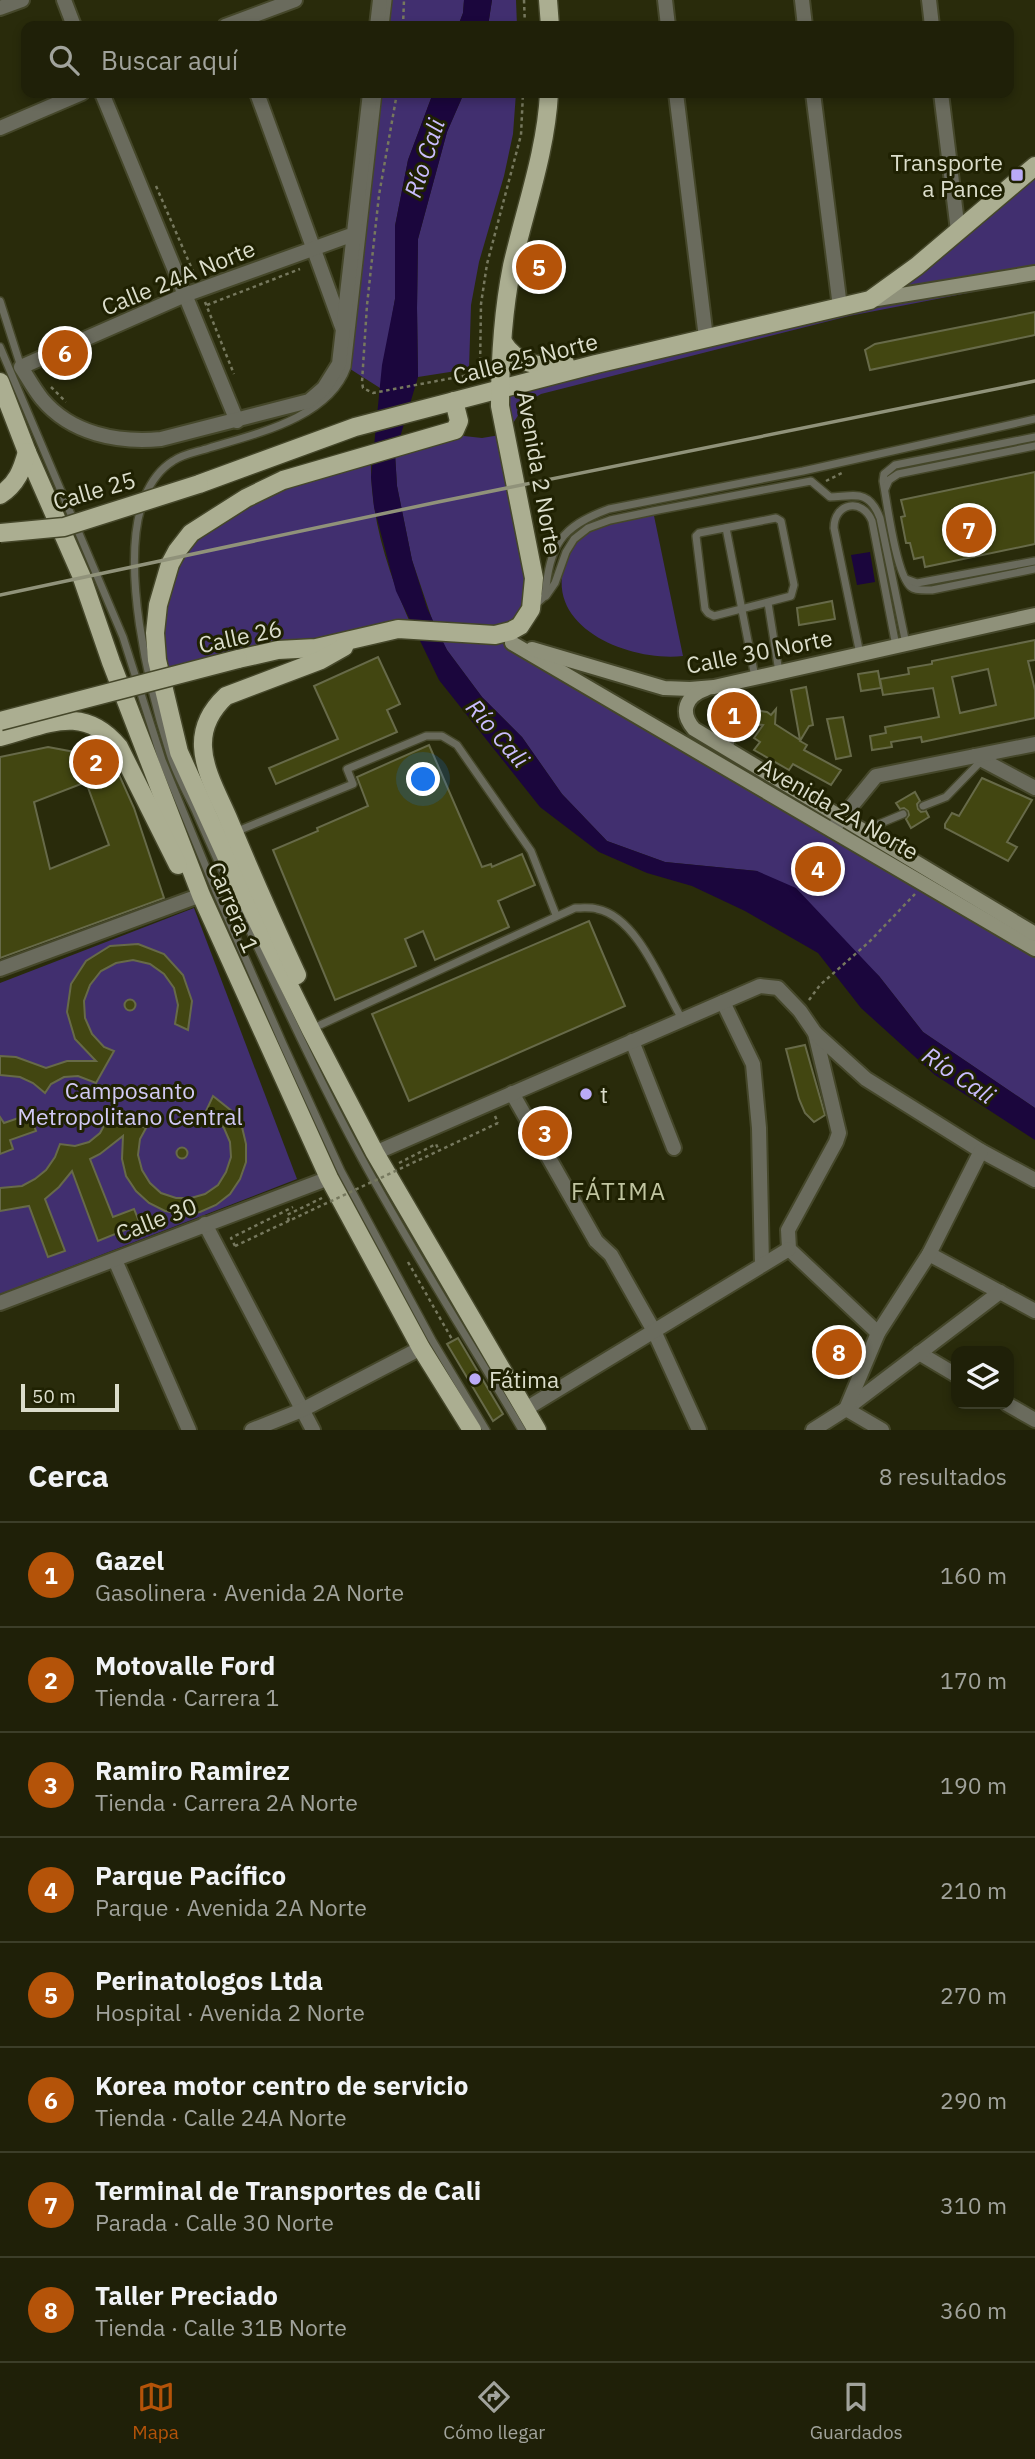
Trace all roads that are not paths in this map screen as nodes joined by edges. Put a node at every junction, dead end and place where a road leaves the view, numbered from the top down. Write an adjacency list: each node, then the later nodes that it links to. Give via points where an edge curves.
1 (22, 0): 10 (street)
2 (64, 0): 11 (street)
3 (295, 0): 12 (street)
4 (380, 0): 13 (street)
5 (388, 0): 14 (lane)
6 (548, 0): 15 (main road)
7 (665, 0): 16 (street)
8 (802, 0): 17 (street)
9 (929, 0): 18 (street)
10 (0, 8)
11 (72, 21)
12 (240, 21)
13 (378, 21)
14 (386, 21)
15 (550, 21)
16 (667, 21)
17 (804, 21)
18 (931, 21)
19 (70, 98): 28 (street)
20 (104, 98): 34 (street)
21 (259, 98): 32 (street)
22 (369, 98): 31 (street)
23 (377, 98): 128 (lane, via 342,380 317,407 258,433 186,455 155,477 138,521 135,595 170,756 233,895 362,1160)
24 (548, 98): 40 (main road, Avenida 2 Norte, via 533,188 512,267)
25 (677, 98): 39 (street)
26 (814, 98): 37 (street)
27 (942, 98): 30 (street)
28 (0, 128)
29 (1035, 166): 30 (main road, Calle 25 Norte)
30 (958, 231): 35 (main road, Calle 25 Norte)
31 (354, 234): 32 (street, Calle 24A Norte); 38 (street)
32 (314, 249): 34 (street, Calle 24A Norte); 38 (street)
33 (1035, 273): 35 (main road, Calle 25 Norte)
34 (185, 295): 43 (street, Calle 24A Norte); 48 (street)
35 (870, 300): 37 (main road, Calle 25 Norte)
36 (0, 301): 43 (lane)
37 (840, 307): 39 (main road, Calle 25 Norte)
38 (344, 331): 48 (street, via 340,364 309,401)
39 (706, 338): 42 (main road, Calle 25 Norte)
40 (503, 342): 42 (main road, via 510,353 531,363); 45 (main road, Avenida 2 Norte)
41 (0, 347): 127 (lane, via 123,637 162,760 283,1044 341,1171)
42 (596, 364): 45 (main road, Calle 25 Norte)
43 (21, 367): 48 (street, via 60,416 116,439 161,439)
44 (0, 382): 51 (main road, Carrera 1)
45 (500, 389): 46 (main road, Calle 25 Norte); 62 (main road, Avenida 2 Norte, via 534,578)
46 (451, 402): 52 (main road, Calle 25 Norte, via 355,428); 98 (main road, Carrera 1, via 459,421 455,429 283,480 191,533 177,551 158,605 158,660 179,752)
47 (1035, 419): 60 (lane, via 609,509 565,533 555,547)
48 (237, 421)
49 (1035, 437): 53 (lane, via 894,465 884,474)
50 (1035, 446): 53 (lane, via 898,474)
51 (27, 452): 54 (main road, via 20,475); 88 (main road, Carrera 1, via 81,575)
52 (199, 484): 56 (main road, Calle 25, bridge, via 64,527)
53 (885, 489): 59 (lane)
54 (0, 495)
55 (726, 528): 61 (lane, via 776,518 781,522 794,590 791,596); 63 (lane); 63 (lane, via 699,533 695,539 705,609 715,616)
56 (0, 533)
57 (1035, 561): 59 (lane, via 917,583)
58 (1035, 569): 59 (lane, via 932,590 916,589)
59 (903, 577)
60 (545, 596): 62 (lane); 68 (lane, via 574,539 588,528 811,481 830,497 854,494 875,506)
61 (768, 603): 63 (lane); 70 (lane)
62 (531, 609): 65 (main road, via 520,626)
63 (742, 609): 71 (lane)
64 (1035, 615): 68 (main road, Calle 30 Norte)
65 (495, 635): 66 (main road, Calle 26, via 398,629); 67 (main road, Calle 30 Norte)
66 (365, 636): 75 (main road, Calle 26, bridge, via 239,659); 86 (main road, via 321,660 226,696 214,706 206,723 203,751)
67 (512, 643): 73 (main road, Calle 30 Norte, via 664,688); 85 (main road, Avenida 2A Norte)
68 (901, 645): 69 (main road, Calle 30 Norte); 69 (lane, via 869,513 862,507 845,506 834,520 834,528)
69 (860, 654): 70 (main road, Calle 30 Norte)
70 (779, 671): 71 (main road, Calle 30 Norte)
71 (755, 677): 72 (main road, Calle 30 Norte)
72 (736, 682): 73 (main road, Calle 30 Norte); 74 (lane)
73 (714, 687): 79 (main road, Avenida 2A Norte, via 690,699 688,721)
74 (734, 708)
75 (0, 721)
76 (732, 723): 79 (lane)
77 (0, 737): 88 (main road, via 65,721 86,722 107,733 125,759 177,863)
78 (1035, 744): 80 (street)
79 (730, 749): 84 (main road, Avenida 2A Norte)
80 (979, 758): 81 (street); 82 (lane, via 946,797); 84 (street, via 876,776)
81 (1035, 789)
82 (923, 806)
83 (903, 814): 87 (lane, via 874,826)
84 (841, 817): 85 (street); 87 (main road, Avenida 2A Norte)
85 (832, 830): 91 (main road, Avenida 2A Norte)
86 (234, 832): 89 (lane, via 353,784 347,769 426,736 442,736 457,745 531,851); 95 (main road)
87 (869, 834): 90 (main road, Avenida 2A Norte)
88 (201, 895): 92 (street); 103 (main road, Carrera 1)
89 (556, 915): 94 (lane, via 575,908 599,909 621,921 639,942); 95 (lane)
90 (1035, 934)
91 (1035, 949)
92 (0, 969)
93 (723, 1002): 94 (street); 96 (street, via 760,986 778,988); 109 (street, via 753,1064)
94 (682, 1019): 97 (street)
95 (320, 1025): 98 (main road)
96 (815, 1033): 101 (street, via 866,1079); 106 (street, via 839,1133 788,1230)
97 (632, 1041): 99 (street); 100 (street)
98 (338, 1083): 102 (main road, Carrera 1)
99 (512, 1093): 102 (street); 113 (street, via 596,1241 611,1255)
100 (674, 1147)
101 (981, 1150): 104 (street); 107 (street)
102 (375, 1153): 121 (main road, Carrera 1)
103 (329, 1178): 105 (street, Calle 30); 115 (main road, Carrera 1)
104 (1035, 1180)
105 (205, 1224): 108 (street, Calle 30); 120 (street)
106 (789, 1249): 109 (street); 114 (street)
107 (929, 1254): 110 (street); 114 (street)
108 (115, 1260): 111 (street, Calle 30); 123 (street)
109 (762, 1265): 113 (street)
110 (1000, 1292): 112 (street); 116 (street)
111 (0, 1303)
112 (1035, 1311)
113 (654, 1331): 121 (street); 130 (street)
114 (878, 1333): 119 (street)
115 (421, 1348): 120 (street); 126 (main road, Carrera 1)
116 (919, 1353): 117 (street); 119 (street)
117 (951, 1372)
118 (1014, 1408): 122 (street)
119 (846, 1409): 131 (street); 132 (street)
120 (302, 1410): 124 (street); 125 (street)
121 (524, 1410): 129 (main road, Carrera 1)
122 (1035, 1420)
123 (189, 1430)
124 (252, 1430)
125 (313, 1430)
126 (472, 1430)
127 (486, 1430)
128 (522, 1430)
129 (537, 1430)
130 (699, 1430)
131 (813, 1430)
132 (882, 1430)

